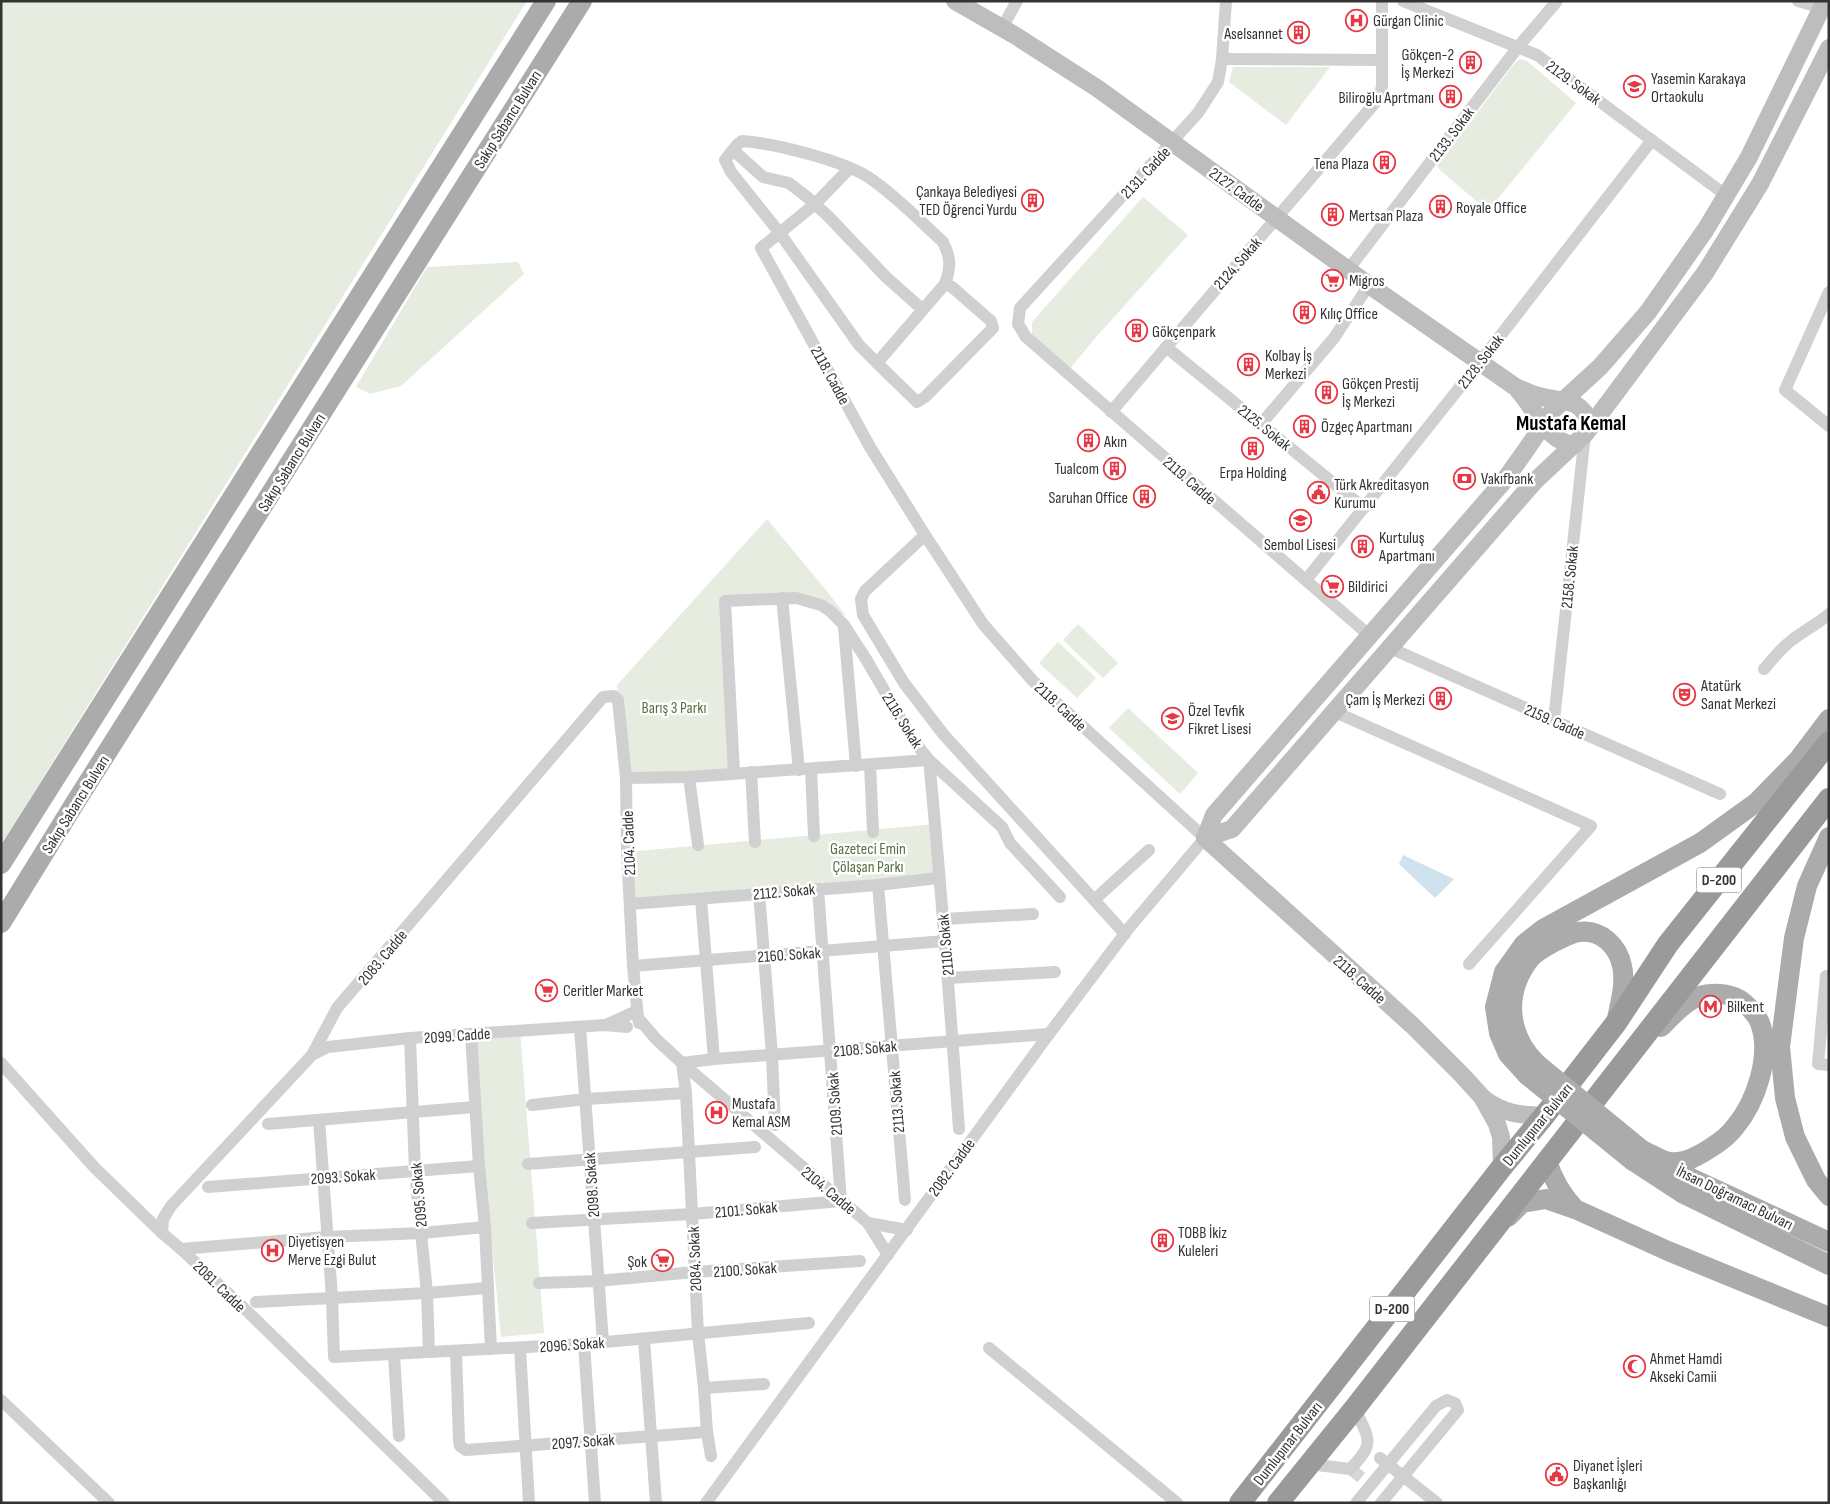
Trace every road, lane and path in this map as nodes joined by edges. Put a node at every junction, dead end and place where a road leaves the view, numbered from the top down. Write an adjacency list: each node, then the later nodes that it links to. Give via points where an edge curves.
1 (546, 1): 72 (main road, Sakıp Sabancı Bulvarı)
2 (582, 1): 83 (main road, Sakıp Sabancı Bulvarı)
3 (955, 1): 11 (street, 2127. Cadde)
4 (1017, 1): 11 (street)
5 (1226, 1): 14 (street, 2131. Cadde)
6 (1382, 1): 15 (street, 2124. Sokak)
7 (1403, 1): 12 (street, 2129. Sokak)
8 (1557, 1): 12 (street, 2133. Sokak)
9 (1798, 1): 10 (street)
10 (1823, 4): 20 (street)
11 (1002, 28): 17 (street, 2127. Cadde, via 1090,84)
12 (1518, 47): 16 (street, 2129. Sokak, via 1537,55); 24 (street, 2133. Sokak)
13 (1829, 48): 39 (street, via 1760,184 1736,224 1700,280)
14 (1222, 60): 15 (street); 17 (street, 2131. Cadde, via 1218,82)
15 (1382, 60): 22 (street, 2124. Sokak, via 1382,92 1379,98)
16 (1652, 140): 20 (street, 2129. Sokak); 31 (street, 2128. Sokak)
17 (1172, 142): 22 (street, 2127. Cadde); 29 (street, 2131. Cadde, via 1020,308)
18 (732, 150): 19 (street, via 742,141 764,143); 21 (street, via 763,177 788,183); 23 (street, via 726,164)
19 (850, 168): 21 (street); 25 (street, via 870,178 943,242 949,255)
20 (1727, 196): 34 (street, via 1648,312 1600,367)
21 (815, 204): 23 (street); 28 (street, via 874,266)
22 (1276, 218): 24 (street, 2127. Cadde); 30 (street, 2124. Sokak)
23 (779, 232): 32 (street, via 859,345); 41 (street, 2118. Cadde, via 760,248 870,447)
24 (1348, 270): 26 (street, 2127. Cadde)
25 (945, 284): 28 (street); 32 (street, via 991,321 993,328 921,401 914,400)
26 (1369, 285): 31 (street, 2127. Cadde); 36 (street, via 1334,338)
27 (1828, 294): 38 (street, via 1785,390)
28 (922, 309): 32 (street)
29 (1017, 320): 35 (street, 2119. Cadde, via 1026,337)
30 (1166, 347): 35 (street, 2124. Sokak); 36 (street, 2125. Sokak)
31 (1480, 362): 33 (street, 2127. Cadde); 40 (street, 2128. Sokak)
32 (877, 363)
33 (1514, 386): 34 (street, 2127. Cadde, via 1540,397); 37 (street, 2127. Cadde, via 1526,398)
34 (1562, 400): 37 (street); 39 (street, via 1580,407)
35 (1112, 412): 42 (street, 2119. Cadde)
36 (1261, 424): 40 (street, 2125. Sokak)
37 (1542, 424): 39 (street, via 1564,444); 46 (street, via 1503,482)
38 (1829, 426)
39 (1584, 434): 47 (street, via 1534,482); 53 (street, 2158. Sokak)
40 (1364, 508): 42 (street, 2128. Sokak)
41 (925, 535): 68 (street, 2118. Cadde, via 983,624 1017,664); 79 (street, via 865,590 861,599 864,615 904,683 944,735)
42 (1306, 580): 46 (street, 2119. Cadde)
43 (782, 598): 45 (street, 2116. Sokak, via 822,605); 58 (street); 60 (street, 2116. Sokak, via 725,601)
44 (1829, 614): 48 (street, via 1791,640)
45 (844, 625): 55 (street, 2116. Sokak, via 913,740); 57 (street)
46 (1370, 636): 47 (street); 50 (street)
47 (1390, 648): 51 (street); 53 (street, 2159. Cadde)
48 (1764, 669)
49 (618, 700): 61 (street, 2104. Cadde); 104 (street, 2083. Cadde, via 614,696 603,697 338,1008)
50 (1312, 702): 51 (street); 68 (street, via 1214,815)
51 (1335, 712): 68 (street, via 1232,829); 90 (street, via 1591,826)
52 (1829, 719): 111 (main road, via 1798,760 1757,802 1700,842 1543,929 1524,944 1504,972 1495,1007 1498,1033 1508,1054)
53 (1554, 720): 63 (street, 2159. Cadde)
54 (1829, 742): 96 (highway, Dumlupınar Bulvarı / D-200, via 1668,944)
55 (929, 760): 56 (street); 73 (street, 2110. Sokak); 77 (street, 2116. Sokak, via 1002,827 1010,843)
56 (870, 765): 57 (street); 65 (street)
57 (856, 766): 58 (street)
58 (805, 770): 59 (street); 66 (street)
59 (752, 772): 60 (street); 69 (street)
60 (734, 773): 62 (street)
61 (626, 778): 62 (street); 80 (street, 2104. Cadde)
62 (690, 778): 70 (street)
63 (1720, 794)
64 (1829, 799): 110 (highway, Dumlupınar Bulvarı / D-200)
65 (873, 832)
66 (814, 836)
67 (1829, 837): 134 (main road, via 1807,886 1794,938 1780,1047 1785,1098 1795,1137 1816,1180)
68 (1205, 838): 84 (street, 2082. Cadde); 113 (street, 2118. Cadde, via 1412,1025)
69 (755, 842)
70 (698, 845)
71 (1149, 850): 79 (street)
72 (1, 864)
73 (938, 878): 74 (street, 2112. Sokak); 82 (street, 2110. Sokak)
74 (878, 885): 75 (street, 2112. Sokak); 86 (street, 2113. Sokak)
75 (818, 888): 76 (street, 2112. Sokak); 87 (street, 2109. Sokak)
76 (759, 893): 78 (street, 2112. Sokak); 88 (street)
77 (1060, 897)
78 (702, 899): 80 (street, 2112. Sokak); 89 (street)
79 (1094, 900): 84 (street)
80 (630, 904): 91 (street, 2104. Cadde)
81 (1033, 914): 82 (street)
82 (944, 919): 85 (street, 2110. Sokak)
83 (1, 923)
84 (1124, 934): 99 (street, 2082. Cadde)
85 (945, 941): 86 (street, 2160. Sokak); 94 (street, 2110. Sokak)
86 (884, 947): 87 (street, 2160. Sokak); 102 (street, 2113. Sokak)
87 (822, 952): 88 (street, 2160. Sokak); 103 (street, 2109. Sokak)
88 (764, 956): 89 (street, 2160. Sokak); 105 (street)
89 (707, 959): 91 (street, 2160. Sokak); 106 (street)
90 (1469, 964)
91 (633, 966): 95 (street, 2104. Cadde, via 636,986)
92 (1055, 972): 94 (street)
93 (1829, 976): 109 (street, via 1826,976 1818,1064)
94 (948, 978): 101 (street, 2110. Sokak)
95 (631, 1021): 97 (street, 2099. Cadde); 108 (street, 2104. Cadde)
96 (1616, 1023): 111 (main road, via 1623,982 1622,967 1612,943 1597,933 1578,932 1545,947 1530,959 1516,981 1511,1012 1516,1036); 118 (highway, Dumlupınar Bulvarı / D-200)
97 (580, 1027): 98 (street, 2099. Cadde); 114 (street, 2098. Sokak)
98 (471, 1034): 100 (street, 2099. Cadde); 116 (street)
99 (1049, 1034): 101 (street, 2108. Sokak); 143 (street, 2082. Cadde)
100 (410, 1038): 104 (street, 2099. Cadde, via 328,1047); 117 (street, 2095. Sokak)
101 (952, 1041): 102 (street, 2108. Sokak); 122 (street, 2110. Sokak)
102 (893, 1046): 103 (street, 2108. Sokak); 135 (street, 2113. Sokak)
103 (830, 1051): 105 (street, 2108. Sokak); 136 (street, 2109. Sokak)
104 (312, 1055): 144 (street, 2083. Cadde, via 171,1206 163,1219)
105 (772, 1055): 106 (street, 2108. Sokak); 121 (street)
106 (714, 1059): 108 (street, 2108. Sokak)
107 (1, 1063): 144 (street, 2081. Cadde, via 95,1168)
108 (682, 1063): 112 (street, 2084. Sokak); 136 (street, 2104. Cadde)
109 (1829, 1065)
110 (1618, 1068): 125 (main road, via 1676,1012 1702,996 1731,995 1748,1007 1760,1023 1763,1040 1760,1077 1755,1096 1736,1127 1694,1158 1669,1162); 127 (highway, Dumlupınar Bulvarı / D-200)
111 (1532, 1069): 125 (main road, bridge)
112 (686, 1093): 114 (street); 124 (street, 2084. Sokak)
113 (1482, 1097): 118 (street, via 1508,1113); 130 (street, via 1501,1137)
114 (586, 1099): 115 (street); 126 (street, 2098. Sokak)
115 (532, 1104)
116 (475, 1107): 117 (street); 129 (street)
117 (412, 1111): 119 (street); 131 (street, 2095. Sokak)
118 (1544, 1116): 130 (highway, Dumlupınar Bulvarı / D-200)
119 (320, 1120): 120 (street); 132 (street)
120 (268, 1124)
121 (775, 1125)
122 (959, 1129)
123 (755, 1147): 124 (street)
124 (688, 1152): 126 (street); 138 (street, 2084. Sokak)
125 (1637, 1155): 148 (main road, İhsan Doğramacı Bulvarı); 152 (main road, via 1682,1193)
126 (589, 1160): 128 (street); 139 (street, 2098. Sokak)
127 (1547, 1161): 137 (main road, via 1562,1195); 147 (highway, Dumlupınar Bulvarı / D-200)
128 (528, 1164)
129 (479, 1166): 131 (street, 2093. Sokak); 142 (street)
130 (1502, 1167): 194 (highway, Dumlupınar Bulvarı / D-200)
131 (415, 1171): 132 (street, 2093. Sokak); 145 (street, 2095. Sokak)
132 (323, 1177): 133 (street, 2093. Sokak); 146 (street)
133 (208, 1188)
134 (1829, 1196)
135 (905, 1200)
136 (841, 1201): 138 (street, 2101. Sokak); 141 (street, 2104. Cadde)
137 (1576, 1209): 147 (main road, via 1546,1199 1522,1203); 160 (main road, via 1668,1251)
138 (692, 1214): 139 (street, 2101. Sokak); 153 (street, 2084. Sokak)
139 (594, 1221): 140 (street, 2101. Sokak); 154 (street, 2098. Sokak)
140 (532, 1223)
141 (868, 1223): 143 (street, 2104. Cadde); 150 (street, 2104. Cadde)
142 (485, 1227): 145 (street); 156 (street)
143 (907, 1230): 150 (street, 2082. Cadde)
144 (162, 1233): 149 (street, 2081. Cadde)
145 (422, 1234): 146 (street); 157 (street, 2095. Sokak)
146 (327, 1237): 149 (street); 158 (street)
147 (1486, 1237): 175 (highway, Dumlupınar Bulvarı / D-200)
148 (1829, 1242)
149 (181, 1249): 188 (street, 2081. Cadde)
150 (888, 1255): 192 (street, 2082. Cadde)
151 (860, 1261): 153 (street, 2100. Sokak)
152 (1829, 1265)
153 (694, 1272): 154 (street, 2100. Sokak); 162 (street, 2084. Sokak)
154 (598, 1281): 155 (street, 2100. Sokak); 164 (street, 2098. Sokak)
155 (539, 1283)
156 (487, 1288): 157 (street); 168 (street)
157 (427, 1293): 158 (street); 170 (street, 2095. Sokak)
158 (332, 1297): 159 (street); 171 (street, 2096. Sokak, via 334,1357)
159 (256, 1302)
160 (1829, 1317)
161 (809, 1323): 162 (street, 2096. Sokak)
162 (698, 1333): 163 (street, 2096. Sokak); 173 (street, 2084. Sokak)
163 (644, 1339): 164 (street, 2096. Sokak); 178 (street)
164 (602, 1342): 165 (street, 2096. Sokak)
165 (584, 1344): 166 (street, 2096. Sokak); 179 (street)
166 (520, 1348): 168 (street, 2096. Sokak); 180 (street)
167 (989, 1348): 193 (street)
168 (491, 1349): 169 (street, 2096. Sokak)
169 (456, 1351): 170 (street, 2096. Sokak); 180 (street, 2097. Sokak, via 460,1446 468,1451)
170 (429, 1352): 171 (street, 2096. Sokak)
171 (394, 1355): 177 (street)
172 (764, 1384): 173 (street)
173 (704, 1388): 176 (street, 2084. Sokak)
174 (1, 1400): 187 (street)
175 (1355, 1408): 183 (highway, Dumlupınar Bulvarı / D-200); 183 (street, via 1369,1440 1368,1449 1351,1469)
176 (707, 1432): 178 (street, 2097. Sokak); 181 (street, 2084. Sokak)
177 (399, 1436)
178 (651, 1436): 179 (street, 2097. Sokak); 191 (street)
179 (590, 1441): 180 (street, 2097. Sokak); 190 (street)
180 (524, 1446): 189 (street)
181 (711, 1456)
182 (1384, 1461): 184 (street); 184 (street, via 1436,1406 1447,1400 1455,1403 1458,1410); 185 (street)
183 (1309, 1464): 195 (highway, Dumlupınar Bulvarı / D-200)
184 (1404, 1476): 186 (street); 197 (street)
185 (1366, 1483): 186 (street); 196 (street)
186 (1385, 1501)
187 (109, 1503)
188 (444, 1503)
189 (529, 1503)
190 (595, 1503)
191 (656, 1503)
192 (706, 1503)
193 (1177, 1503)
194 (1240, 1503)
195 (1278, 1503)
196 (1356, 1503)
197 (1437, 1503)

